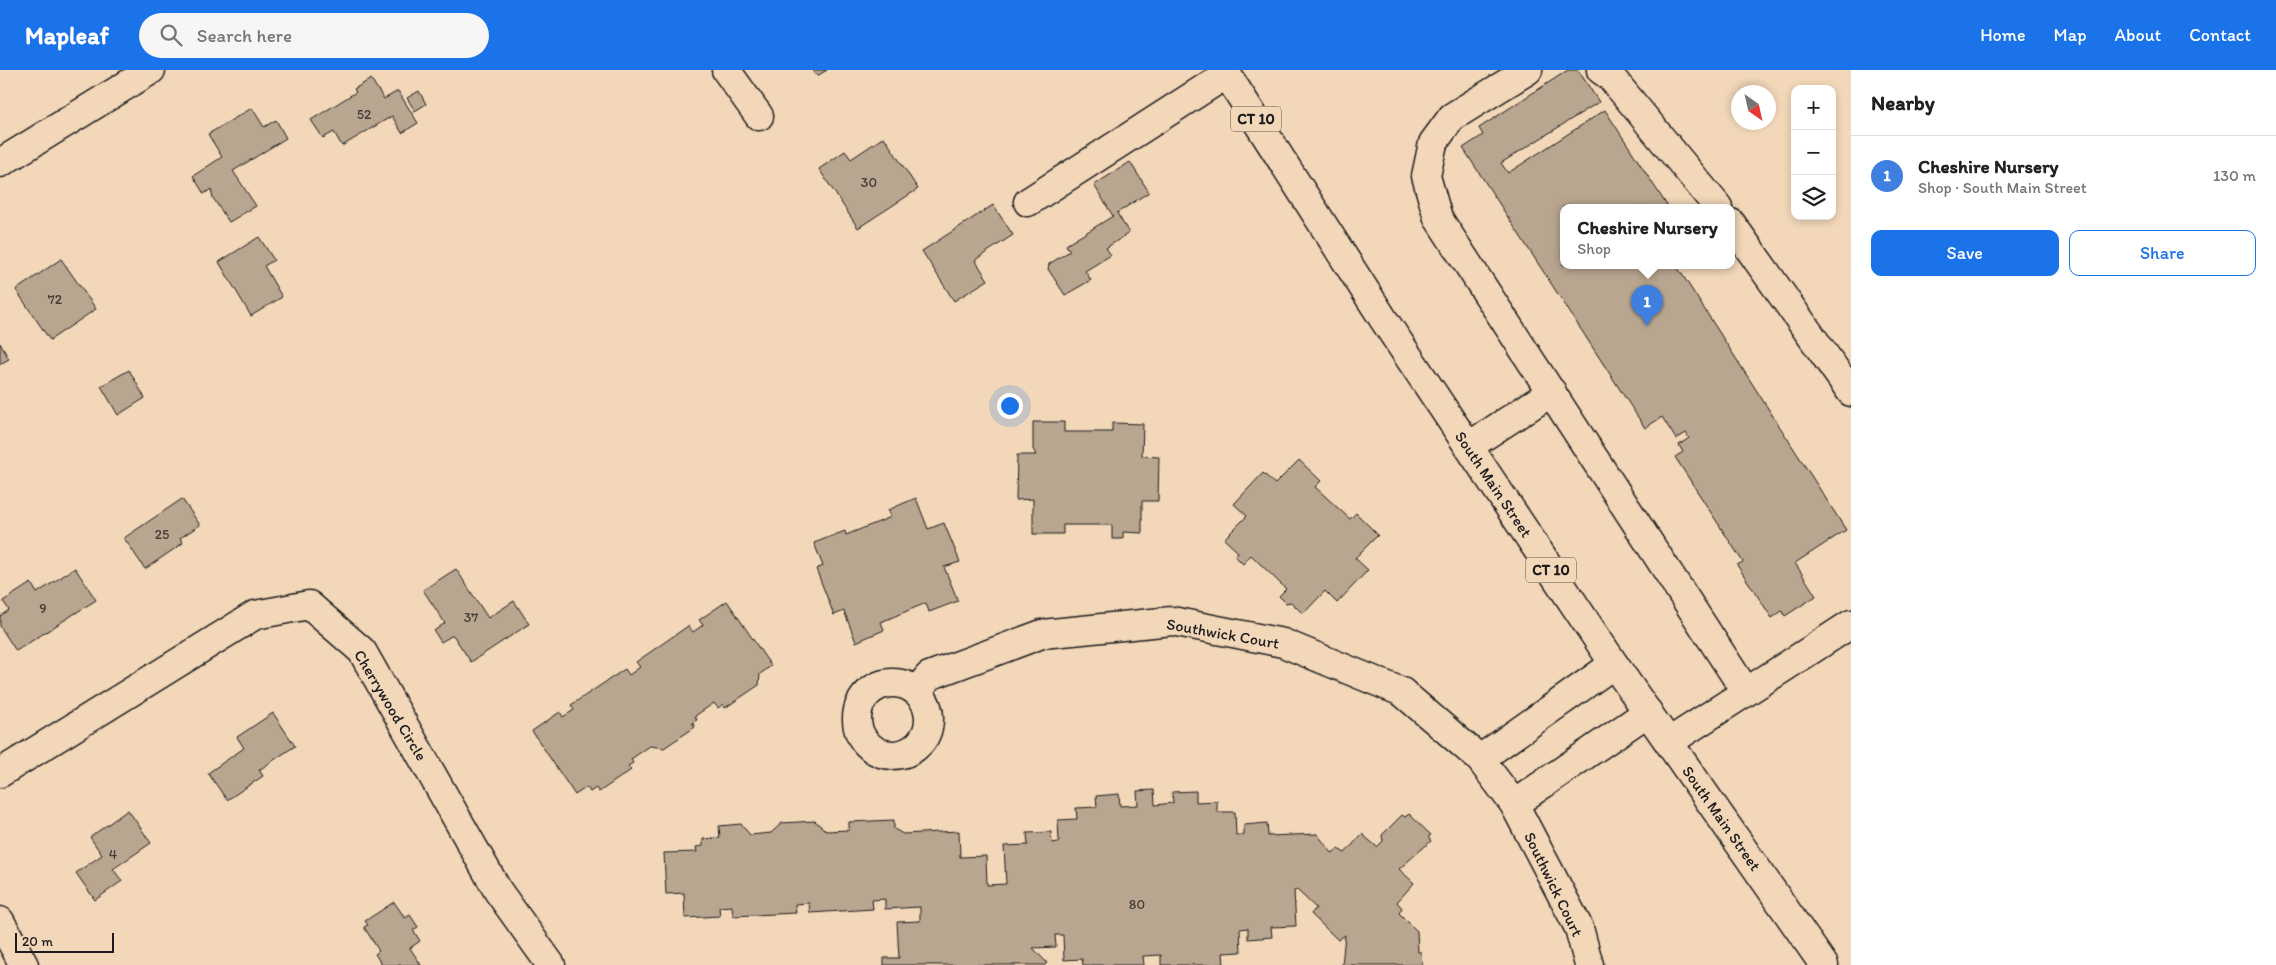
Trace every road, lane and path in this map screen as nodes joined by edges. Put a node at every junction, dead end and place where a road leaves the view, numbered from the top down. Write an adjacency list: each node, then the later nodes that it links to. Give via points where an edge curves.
1 (151, 70): 7 (main road)
2 (726, 70): 6 (main road)
3 (1528, 70): 11 (main road, via 1452,117 1433,143 1426,176 1438,218)
4 (1601, 70): 9 (main road, via 1610,76)
5 (1226, 72): 8 (main road); 13 (main road, South Main Street / CT 10, via 1384,320)
6 (759, 116)
7 (0, 163)
8 (1028, 202)
9 (1716, 204)
10 (1735, 229): 12 (main road)
11 (1552, 392): 13 (main road); 17 (main road)
12 (1851, 392)
13 (1469, 446): 15 (main road, South Main Street / CT 10)
14 (1851, 624): 17 (main road)
15 (1614, 664): 18 (main road, South Main Street / CT 10); 20 (main road)
16 (917, 691): 20 (main road, Southwick Court, via 929,676 1042,634 1172,621 1282,643 1402,692)
17 (1746, 692): 19 (main road)
18 (1648, 712): 19 (main road, South Main Street / CT 10); 22 (main road)
19 (1669, 742): 27 (main road, South Main Street / CT 10)
20 (1480, 759): 22 (main road, Southwick Court)
21 (0, 773): 25 (main road, Cherrywood Circle, via 255,615 309,605 362,651 498,891)
22 (1514, 804): 26 (main road, Southwick Court, via 1579,928)
23 (0, 921): 24 (main road)
24 (24, 965)
25 (551, 965)
26 (1589, 965)
27 (1824, 965)

